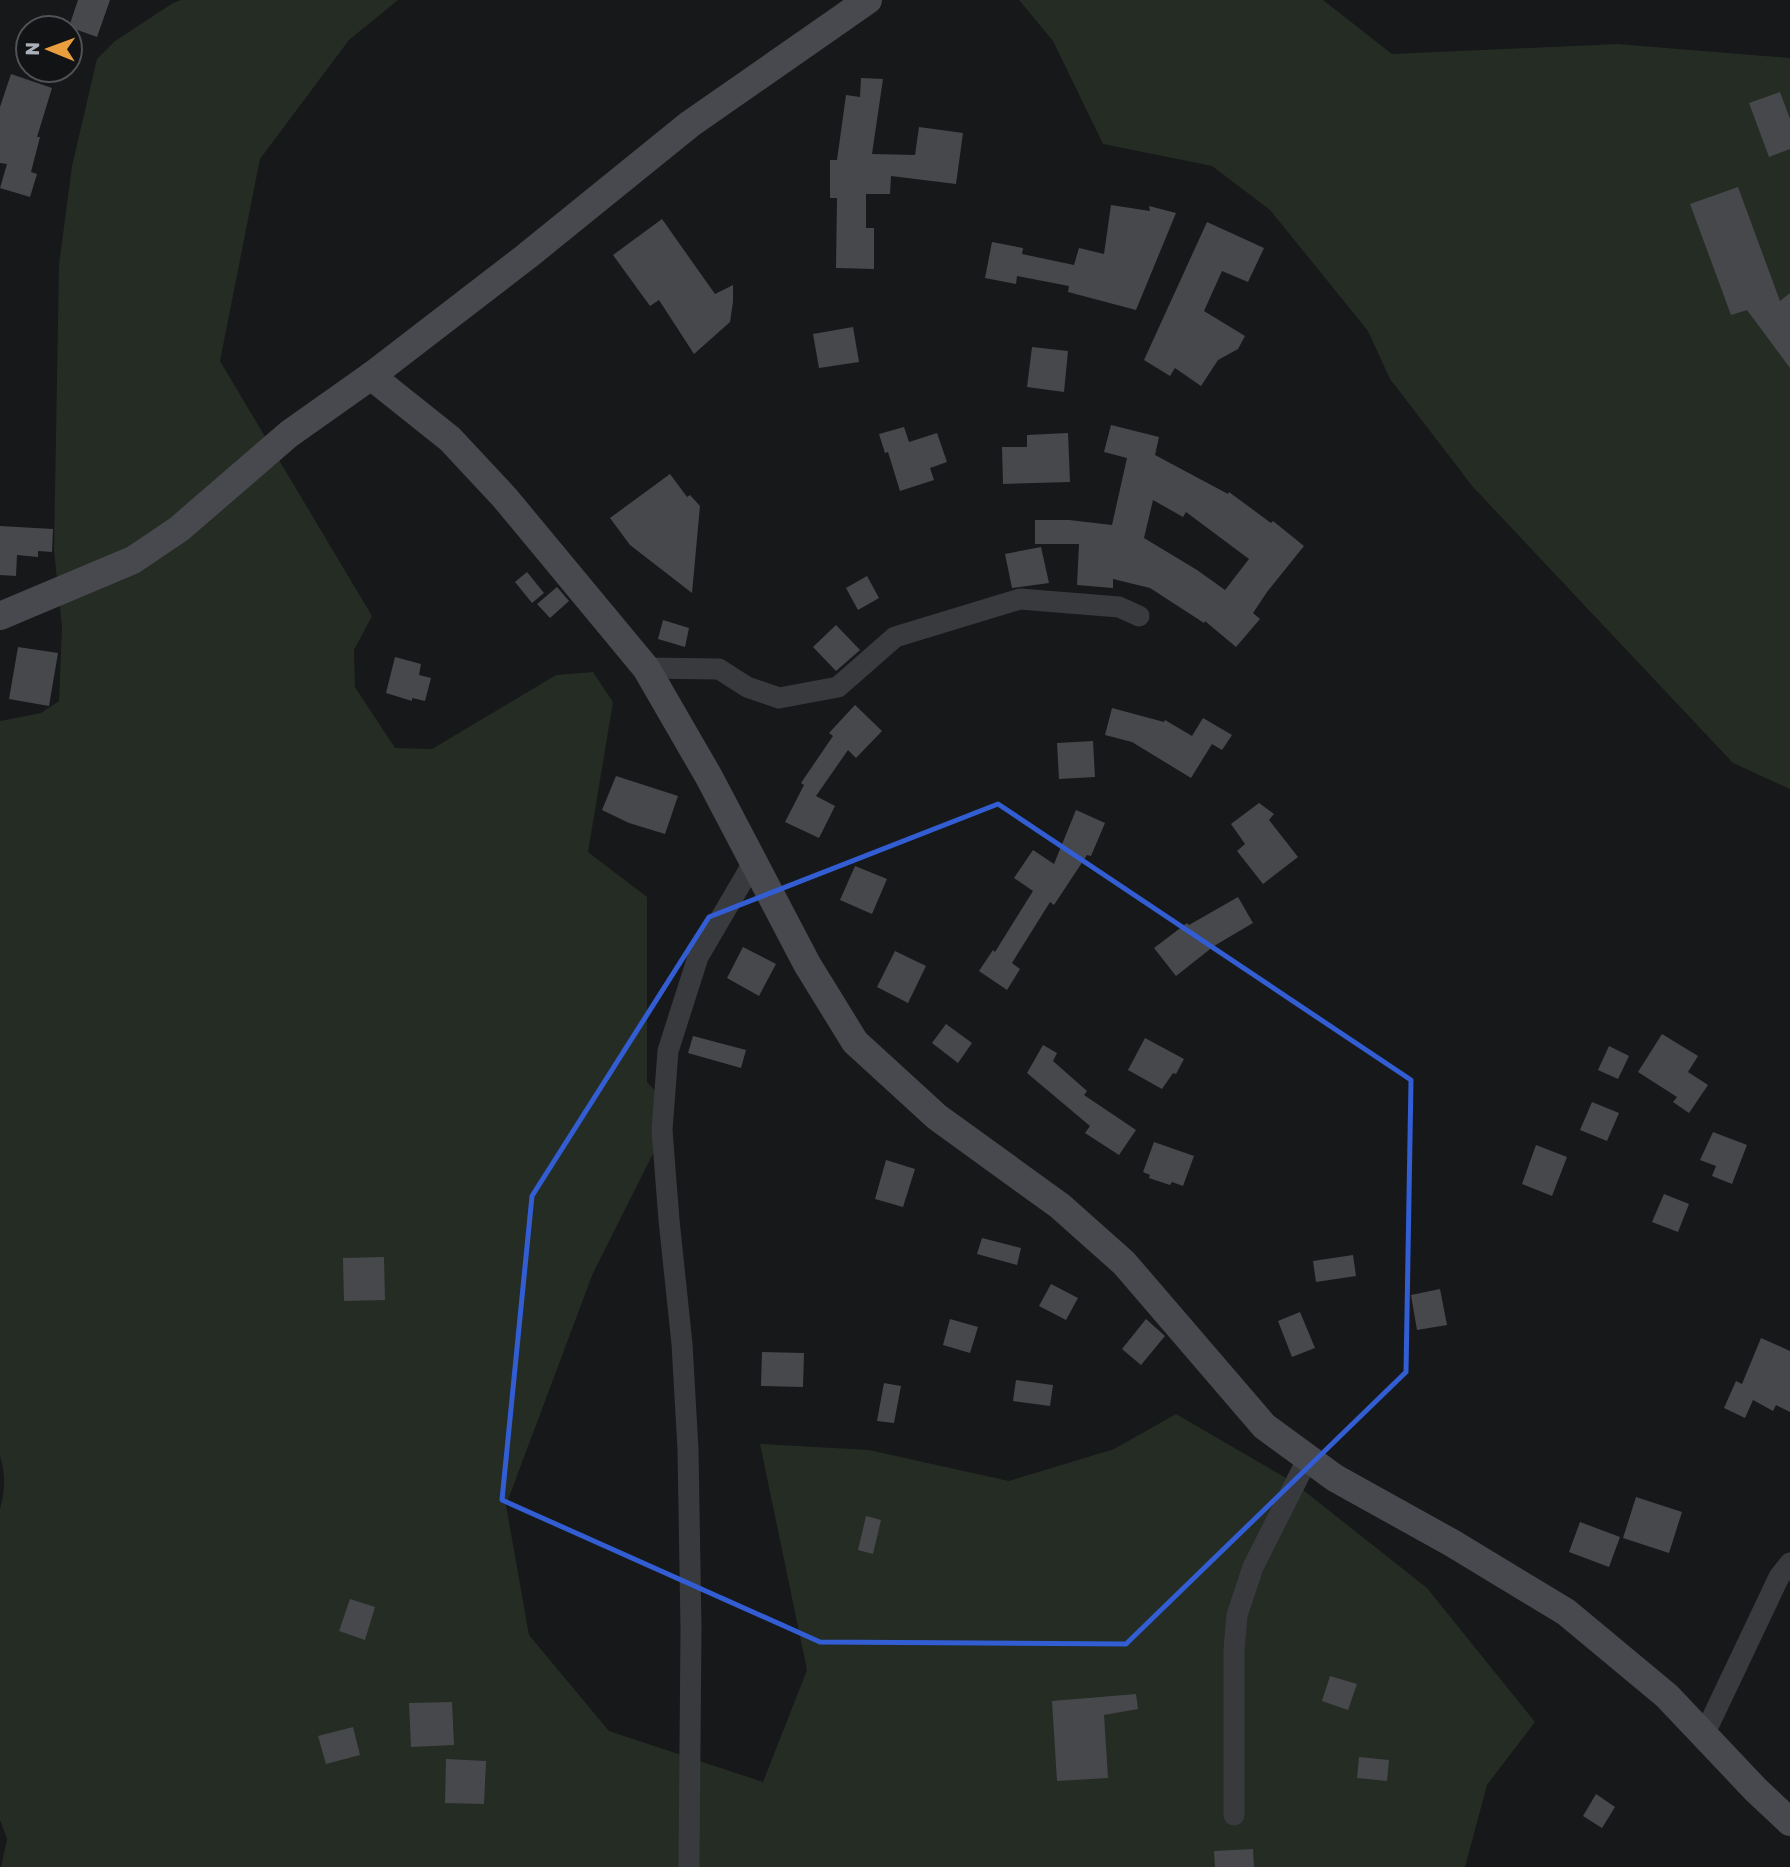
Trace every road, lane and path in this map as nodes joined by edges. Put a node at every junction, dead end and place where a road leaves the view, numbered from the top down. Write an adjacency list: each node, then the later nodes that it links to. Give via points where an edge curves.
1 (868, 0): 2 (street, via 690,124)
2 (371, 376): 3 (street, via 289,434 179,528 133,560); 5 (street, via 450,439)
3 (0, 616)
4 (1139, 616): 5 (street, via 1119,607 1020,598 895,638 838,687 779,698 747,687 719,669)
5 (646, 668): 6 (street)
6 (753, 863): 7 (street, via 855,1042 937,1117 1060,1206 1124,1263 1264,1426); 12 (street, via 698,957 668,1051 662,1130 688,1449)
7 (1308, 1458): 9 (street, via 1566,1612 1667,1696); 10 (street, via 1253,1567 1237,1615)
8 (1790, 1563): 9 (street, via 1779,1577)
9 (1704, 1735): 11 (street)
10 (1234, 1815)
11 (1790, 1822)
12 (690, 1867)

